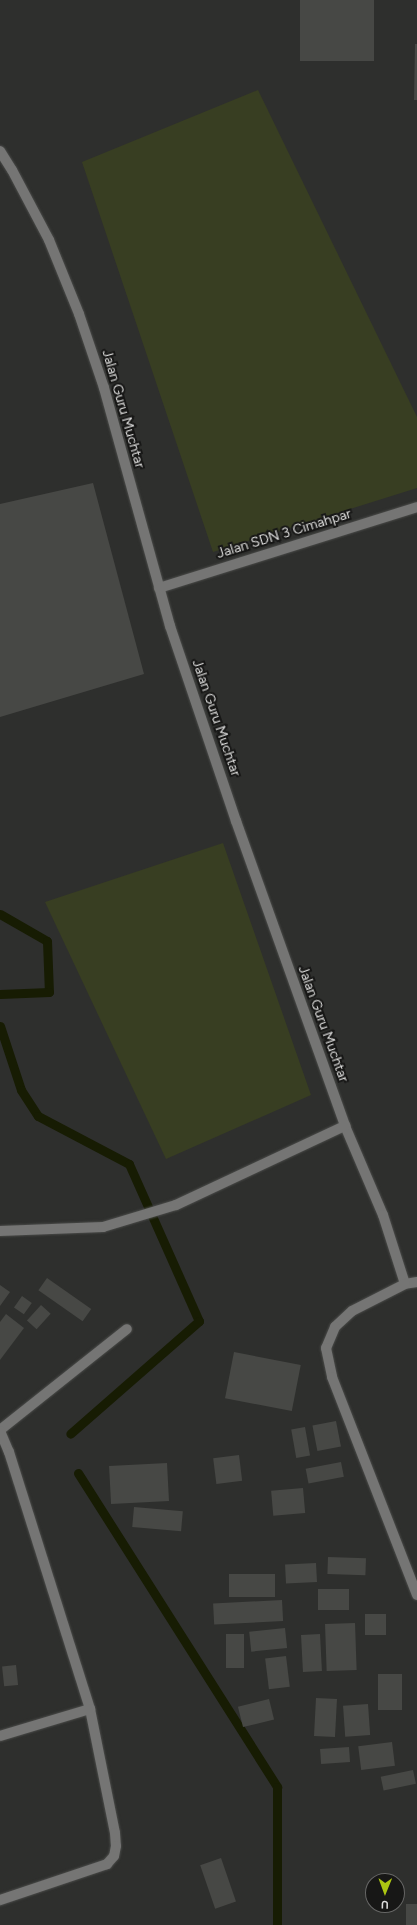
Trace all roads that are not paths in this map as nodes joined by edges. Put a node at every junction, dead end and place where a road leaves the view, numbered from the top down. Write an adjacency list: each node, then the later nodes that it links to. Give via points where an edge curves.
1 (0, 151): 3 (street, Jalan Guru Muchtar, via 49,240 79,314 104,388)
2 (417, 507): 3 (street, Jalan SDN 3 Cimahpar)
3 (159, 588): 4 (street, Jalan Guru Muchtar, via 236,821)
4 (345, 1126): 5 (street, via 176,1205 103,1227); 7 (street, Jalan Guru Muchtar, via 383,1215)
5 (0, 1230)
6 (417, 1282): 7 (street)
7 (405, 1284): 10 (street, via 352,1311 334,1327 326,1348 332,1377)
8 (127, 1330): 9 (street)
9 (0, 1430): 11 (street)
10 (417, 1595)
11 (90, 1709): 12 (street); 13 (street, via 115,1833 114,1856 107,1864)
12 (0, 1736)
13 (0, 1900)

